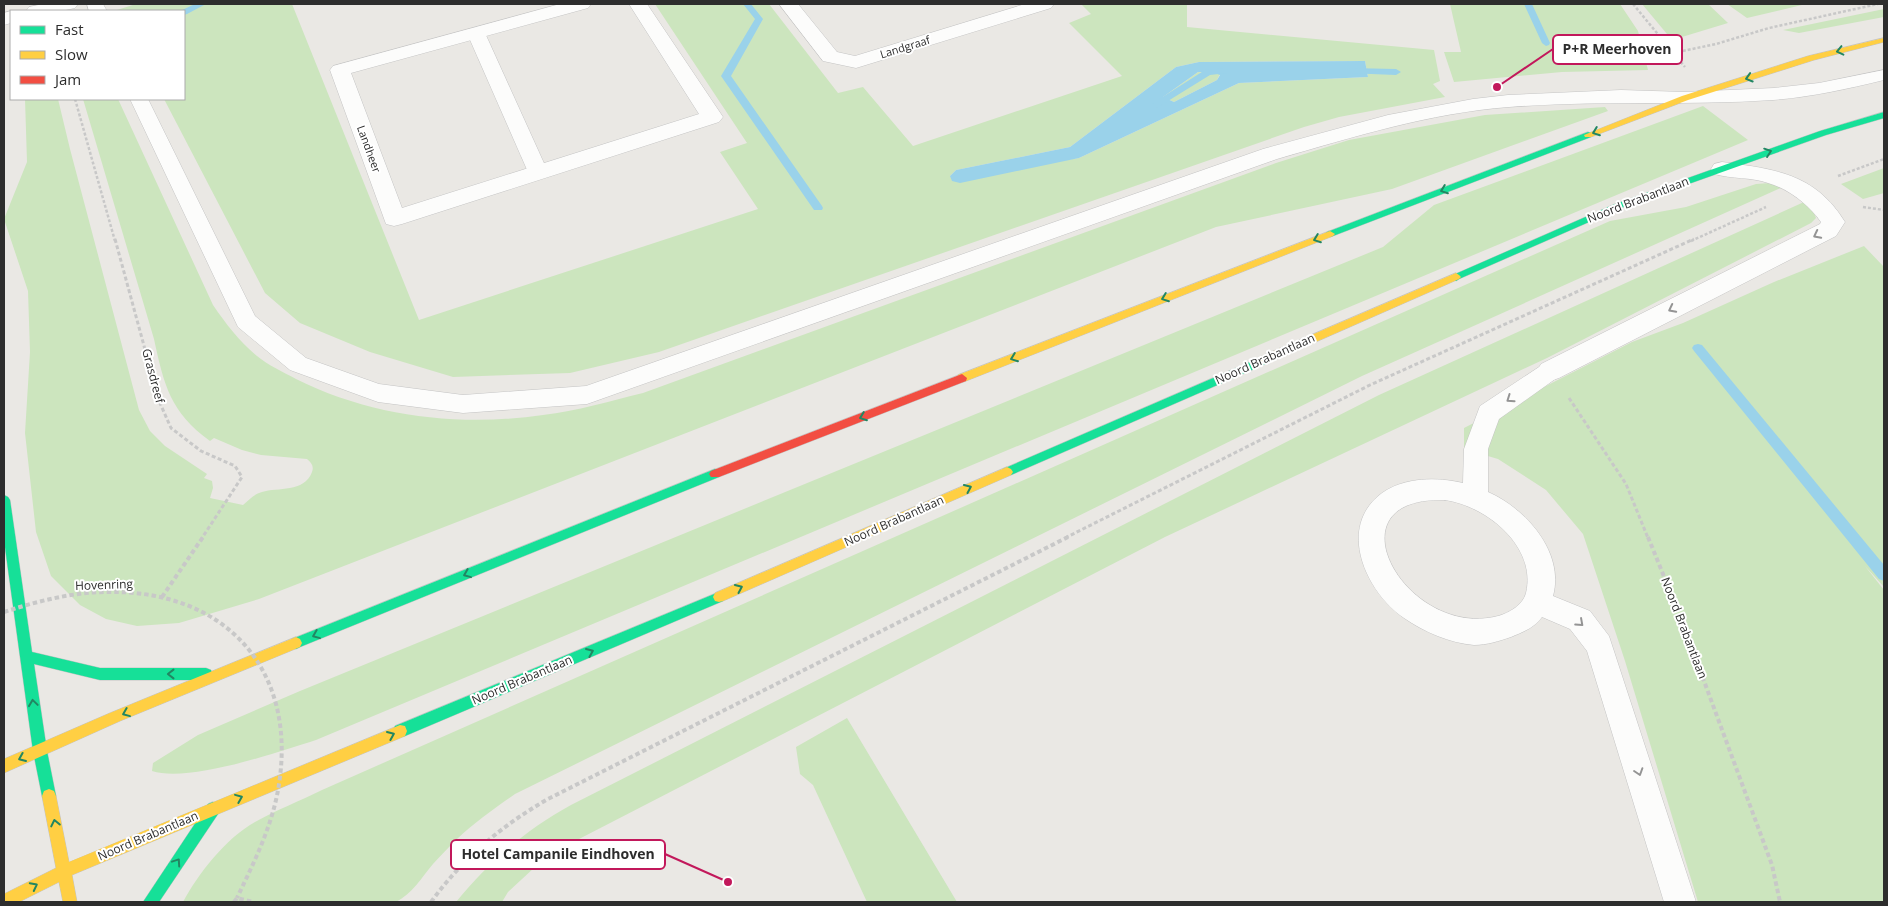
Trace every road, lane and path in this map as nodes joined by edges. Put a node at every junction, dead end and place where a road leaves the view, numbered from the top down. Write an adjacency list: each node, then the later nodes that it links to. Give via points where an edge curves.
1 (11, 4): 9 (street)
2 (68, 4): 10 (street)
3 (580, 4): 11 (street, Landheer)
4 (638, 4): 20 (street, Landheer, via 712,117)
5 (788, 4): 6 (street, Landgraaf, via 830,57 856,62)
6 (1044, 4)
7 (1633, 4): 8 (path, via 1673,53)
8 (1878, 4)
9 (4, 5)
10 (41, 10)
11 (476, 33): 20 (lane); 20 (street, Landheer, via 340,70 394,218)
12 (1884, 40): 14 (main road, one-way to 14, via 1811,58)
13 (1884, 75): 14 (lane, via 1819,89)
14 (1685, 98): 16 (lane, via 1621,96 1508,101 1388,121 1270,154 586,394 463,404 378,393 298,364 246,321); 29 (main road, one-way to 29, via 611,515)
15 (75, 100): 25 (path, Grasdreef, via 159,401 171,428 201,451 235,466 242,477)
16 (139, 100)
17 (1884, 115): 19 (main road, Noord Brabantlaan, one-way to 17)
18 (1884, 159): 21 (path)
19 (1722, 168): 21 (street, via 1783,180); 32 (main road, Noord Brabantlaan, one-way to 19, via 649,627 1618,206)
20 (538, 172)
21 (1801, 192): 22 (street, one-way to 22, via 1829,214 1833,222 1828,230); 39 (path, via 1370,386 568,787 497,830 468,856)
22 (1550, 371): 23 (lane, one-way to 23, via 1489,413 1476,449); 41 (path, Noord Brabantlaan, via 1626,484 1684,625 1772,865)
23 (1475, 498): 26 (lane, via 1501,512 1522,532 1537,555 1542,580); 26 (lane, via 1447,490 1422,490 1399,496 1382,509 1372,527 1371,549 1378,572 1395,594 1418,613 1446,626 1474,632 1501,629 1523,619)
24 (4, 500): 28 (main road)
25 (162, 597): 27 (path, Hovenring, bridge, via 122,592 78,594); 34 (path, Hovenring, bridge, via 194,606 221,621 245,641 263,666 275,695 282,729 281,767 274,808 259,852)
26 (1537, 602): 40 (lane, one-way to 40, via 1580,620 1599,645)
27 (4, 612)
28 (26, 656): 29 (main road, one-way to 28, via 100,674); 30 (main road, one-way to 28)
29 (220, 674): 30 (main road, one-way to 30)
30 (40, 751): 31 (main road, one-way to 31); 33 (main road, one-way to 30)
31 (4, 766)
32 (213, 809): 33 (main road, Noord Brabantlaan); 37 (main road, one-way to 32)
33 (65, 871): 35 (main road, Noord Brabantlaan, one-way to 33); 36 (main road)
34 (235, 900): 38 (path)
35 (4, 902)
36 (70, 902)
37 (150, 902)
38 (252, 902)
39 (431, 902)
40 (1680, 902)
41 (1780, 902)

